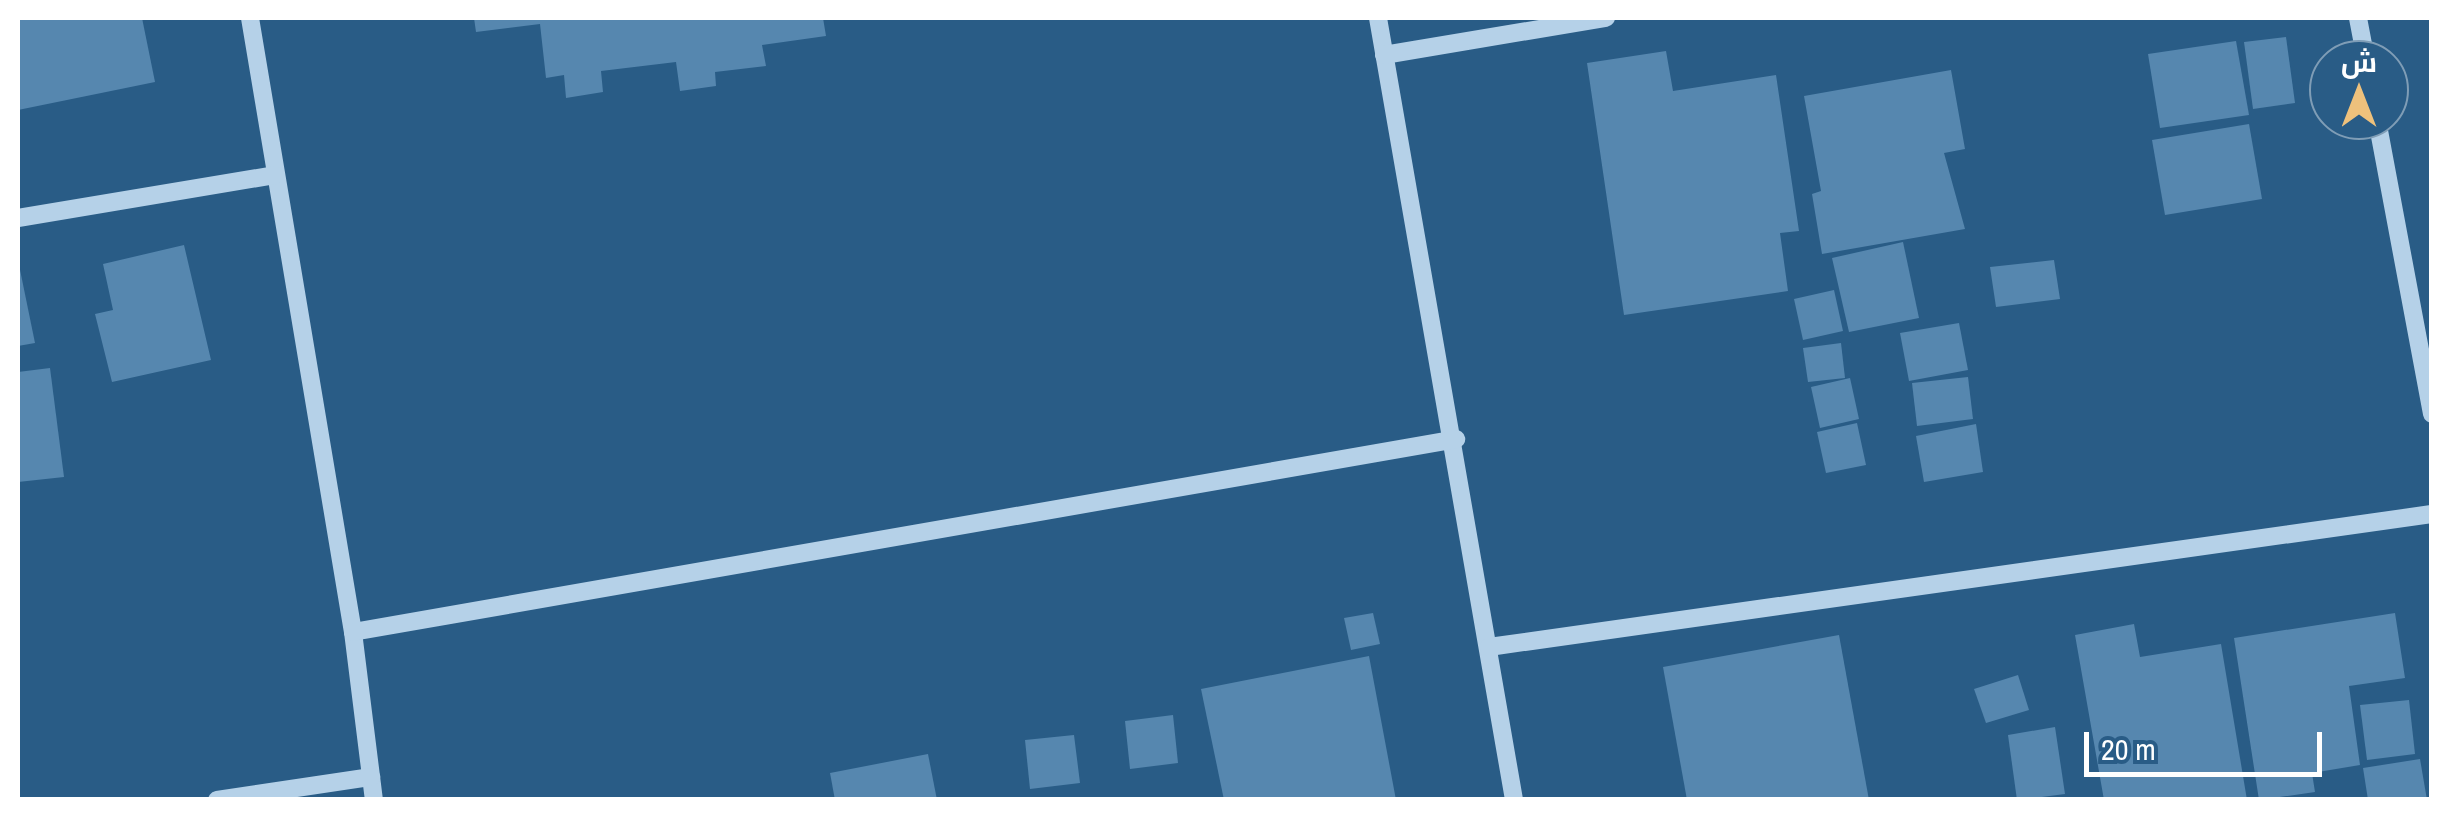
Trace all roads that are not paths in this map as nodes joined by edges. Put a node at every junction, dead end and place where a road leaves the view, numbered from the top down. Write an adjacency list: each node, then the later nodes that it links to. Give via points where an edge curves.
1 (250, 18): 6 (street)
2 (1378, 18): 4 (street)
3 (1606, 18): 4 (street)
4 (1384, 55): 9 (street)
5 (2381, 140): 8 (street)
6 (274, 175): 7 (street); 11 (street)
7 (18, 218)
8 (2432, 414)
9 (1456, 439): 11 (street); 12 (street)
10 (2432, 514): 12 (street)
11 (353, 632): 13 (street)
12 (1489, 647): 16 (street)
13 (371, 777): 14 (street); 15 (street)
14 (217, 800)
15 (374, 800)
16 (1514, 800)

